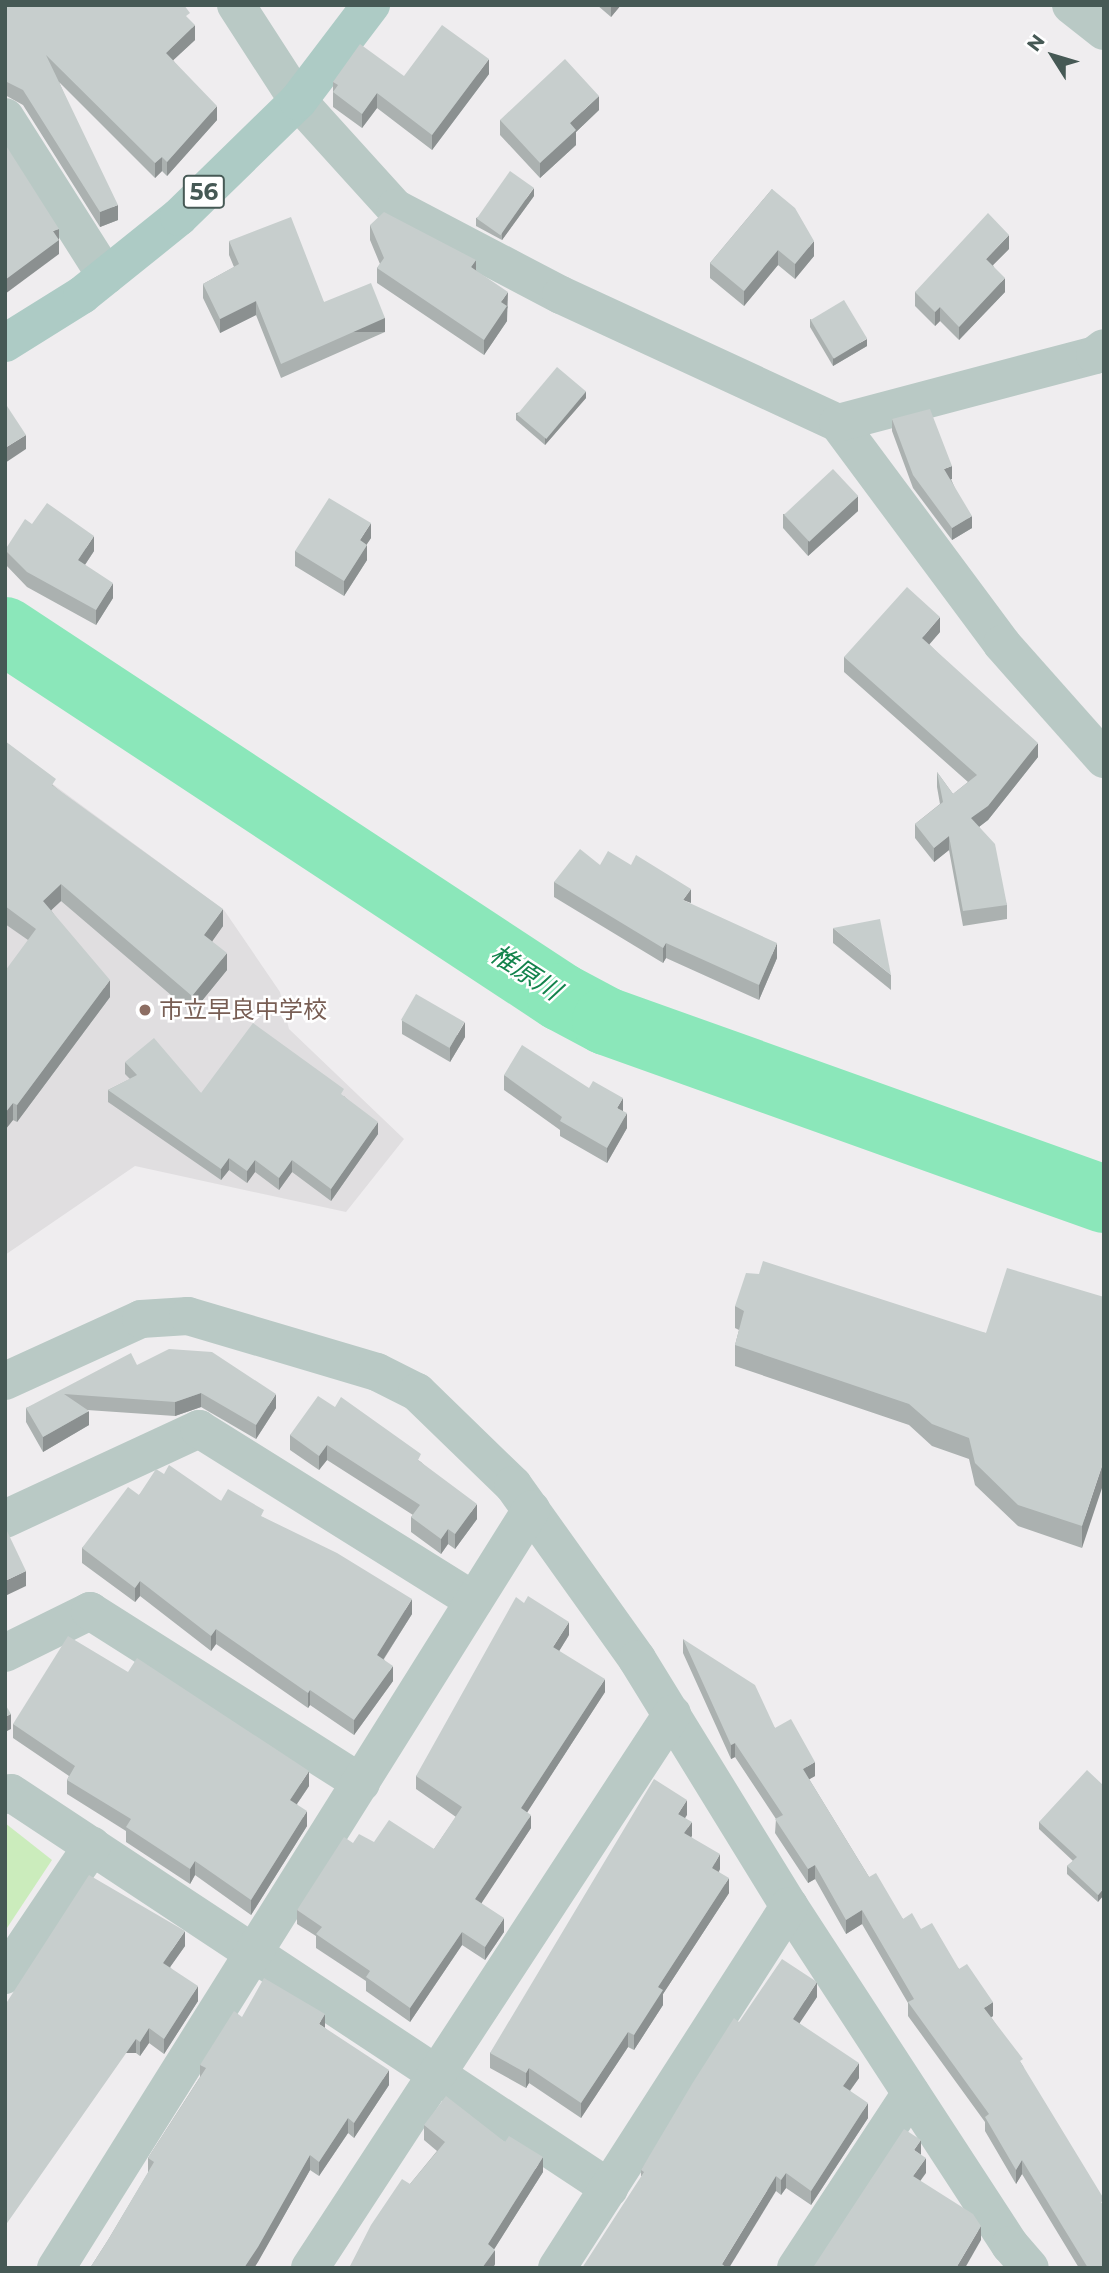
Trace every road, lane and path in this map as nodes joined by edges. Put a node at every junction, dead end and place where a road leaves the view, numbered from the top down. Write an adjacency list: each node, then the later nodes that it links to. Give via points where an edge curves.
1 (236, 5): 5 (street)
2 (371, 5): 5 (main road, 56)
3 (1071, 5): 4 (street)
4 (1104, 31)
5 (298, 101): 7 (main road, 56, via 179,216); 10 (street, via 395,208 561,295)
6 (5, 117): 7 (street)
7 (106, 276): 8 (main road, 56)
8 (5, 343)
9 (1104, 348): 10 (street, via 1096,355)
10 (838, 423): 11 (street, via 1002,644)
11 (1104, 759)
12 (5, 1381): 13 (street, via 141,1320 188,1316 377,1373 417,1392 513,1485)
13 (531, 1510): 15 (street); 17 (street)
14 (5, 1519): 15 (street, via 199,1429)
15 (474, 1601): 18 (street)
16 (5, 1653): 18 (street, via 90,1611)
17 (672, 1714): 21 (street); 24 (street)
18 (361, 1783): 22 (street)
19 (5, 1795): 20 (street, via 11,1793)
20 (92, 1846): 22 (street); 23 (street)
21 (789, 1906): 25 (street); 26 (street)
22 (255, 1952): 24 (street); 28 (street)
23 (5, 1975)
24 (437, 2074): 26 (street); 29 (street)
25 (911, 2093): 27 (street); 31 (street)
26 (609, 2188): 30 (street)
27 (1029, 2267)
28 (56, 2268)
29 (310, 2268)
30 (557, 2268)
31 (796, 2268)

